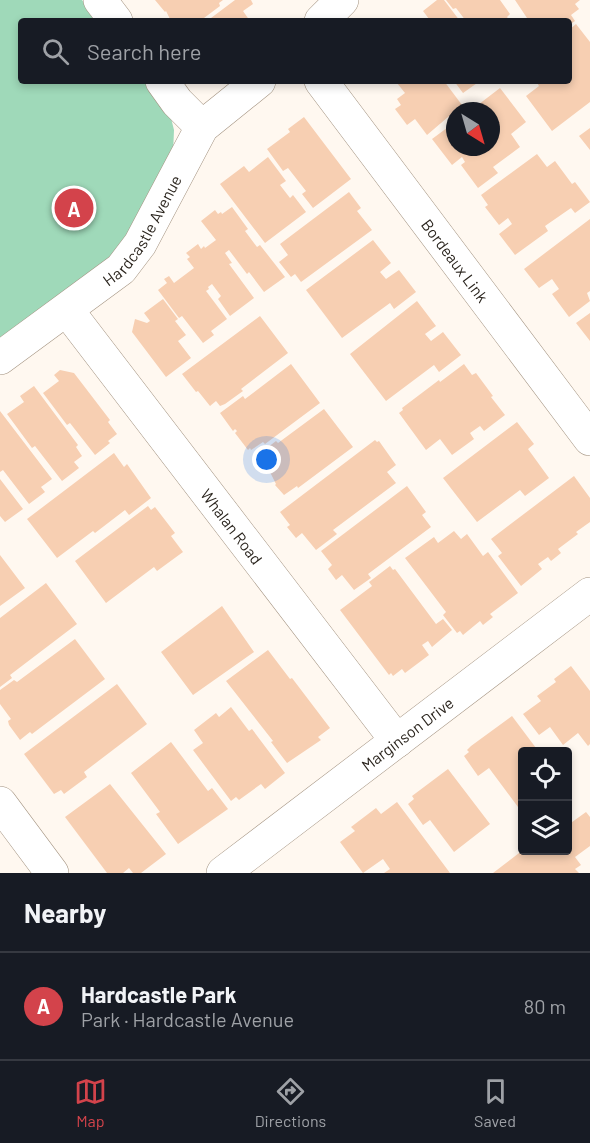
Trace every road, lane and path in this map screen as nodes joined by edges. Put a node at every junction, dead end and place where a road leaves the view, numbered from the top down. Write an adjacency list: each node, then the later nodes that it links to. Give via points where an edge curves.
1 (100, 0): 3 (street)
2 (342, 0): 4 (street)
3 (114, 18)
4 (324, 18)
5 (164, 84): 8 (street)
6 (255, 84): 8 (street, Hardcastle Avenue)
7 (323, 84): 11 (street, Bordeaux Link)
8 (202, 127): 9 (street, Hardcastle Avenue, via 131,258)
9 (67, 310): 10 (street, Hardcastle Avenue); 13 (street, Whalan Road)
10 (0, 358)
11 (590, 439)
12 (590, 594): 13 (street, Marginson Drive)
13 (397, 741): 16 (street, Marginson Drive)
14 (0, 803): 15 (street)
15 (52, 873)
16 (224, 873)

